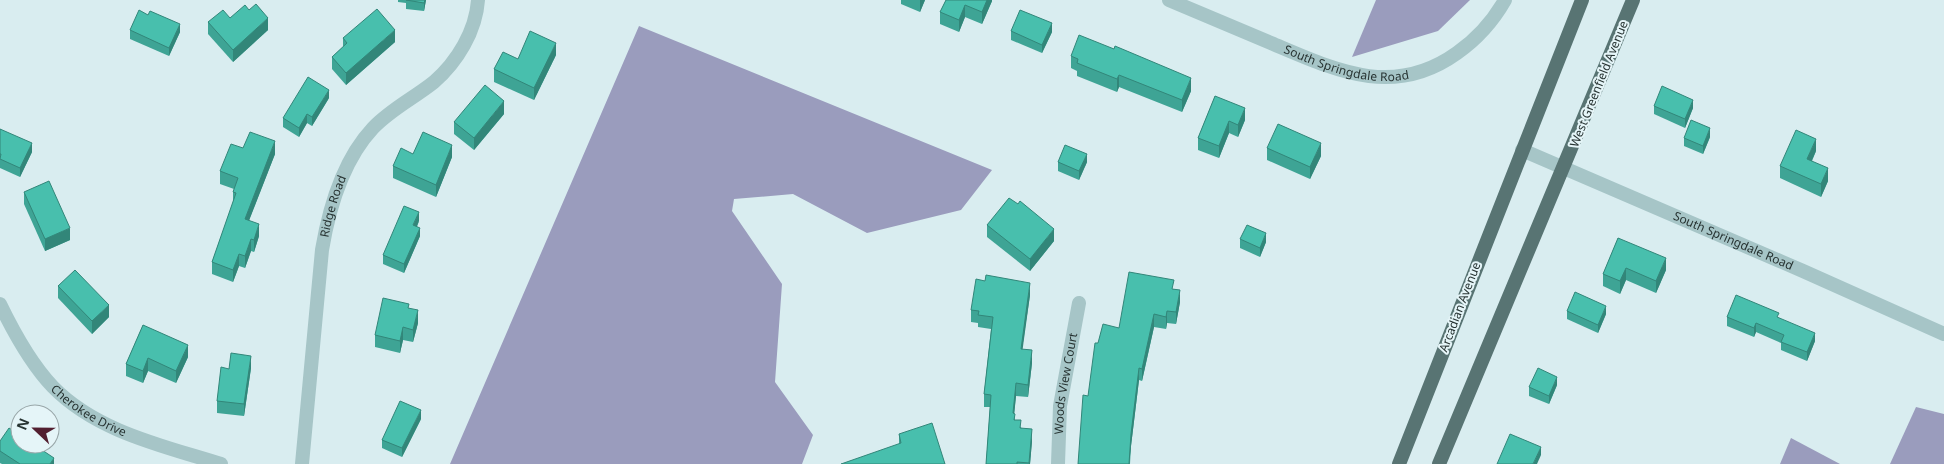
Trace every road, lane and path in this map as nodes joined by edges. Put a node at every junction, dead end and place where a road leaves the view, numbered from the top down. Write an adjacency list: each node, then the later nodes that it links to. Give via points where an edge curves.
1 (478, 0): 12 (street, Ridge Road, via 471,30 449,66 434,82 372,129 336,192 322,250)
2 (1169, 0): 3 (street, South Springdale Road, via 1328,67 1361,76 1392,78 1418,74 1447,61 1487,26)
3 (1505, 0)
4 (1582, 0): 6 (main road)
5 (1634, 0): 7 (main road, West Greenfield Avenue)
6 (1522, 150): 7 (street, South Springdale Road); 14 (main road, Arcadian Avenue)
7 (1564, 169): 10 (street, South Springdale Road); 15 (main road)
8 (1079, 303): 13 (street, Woods View Court, via 1060,406)
9 (0, 304): 11 (street, Cherokee Drive, via 30,358 52,386 83,411 143,439)
10 (1944, 334)
11 (221, 464)
12 (302, 464)
13 (1058, 464)
14 (1399, 464)
15 (1439, 464)

